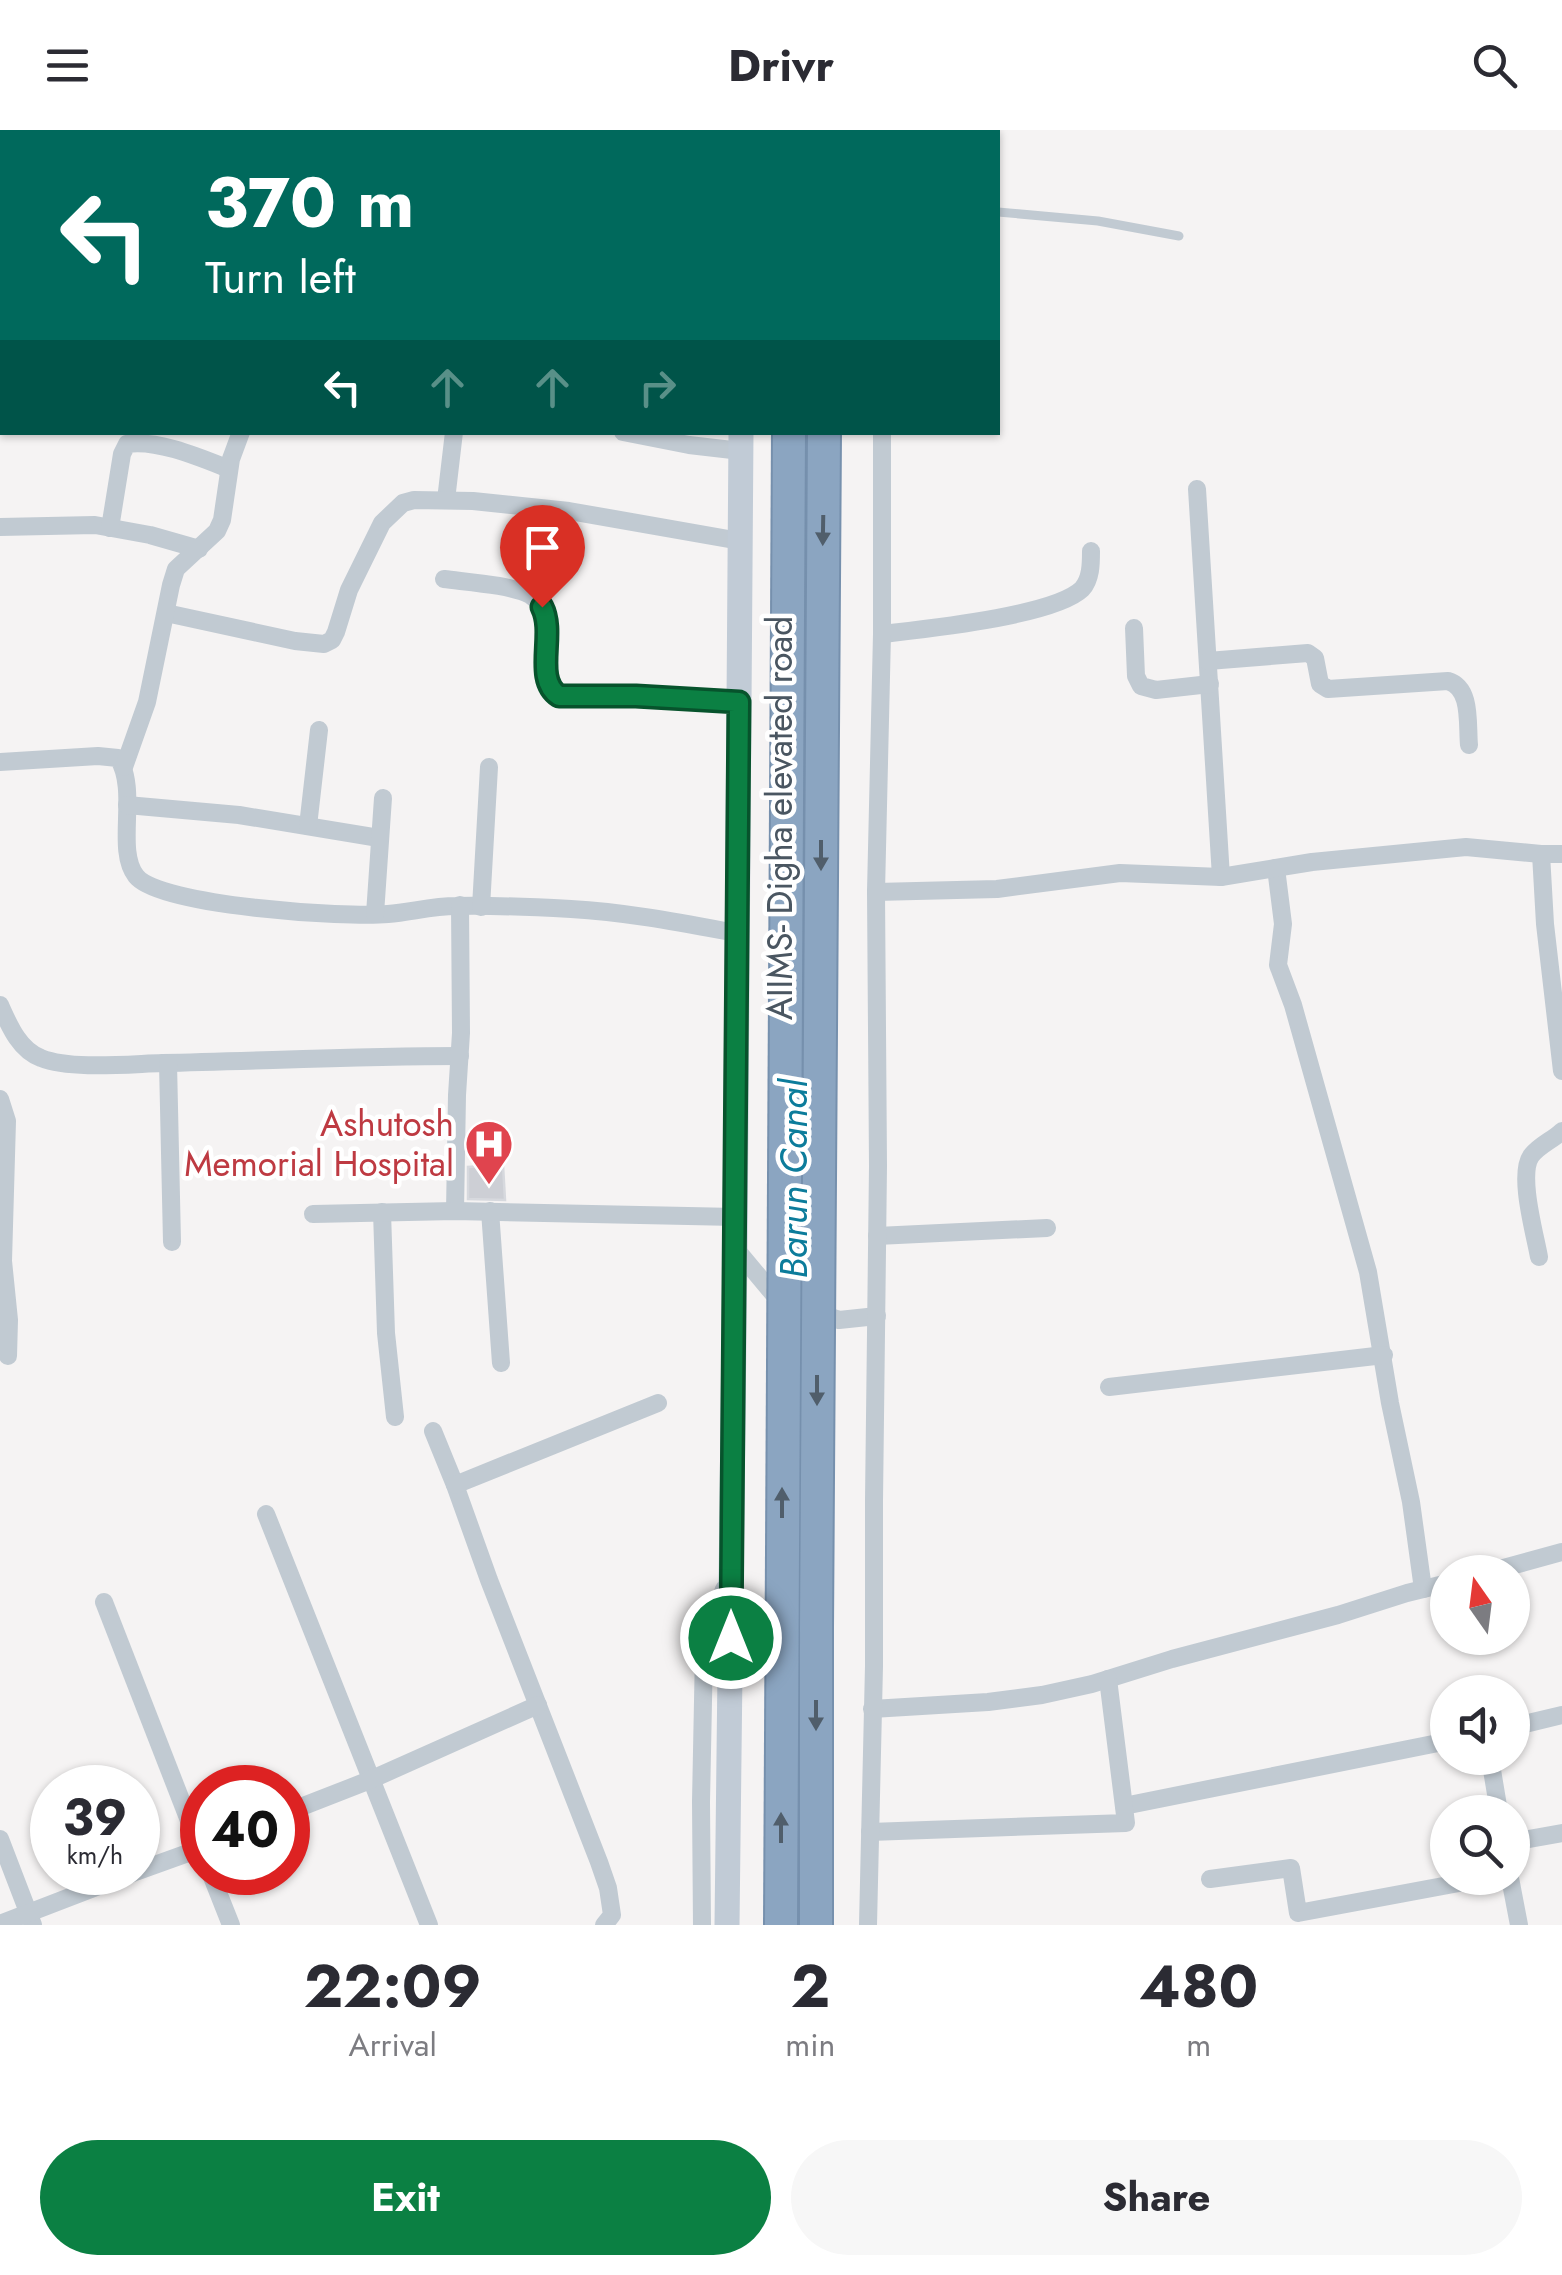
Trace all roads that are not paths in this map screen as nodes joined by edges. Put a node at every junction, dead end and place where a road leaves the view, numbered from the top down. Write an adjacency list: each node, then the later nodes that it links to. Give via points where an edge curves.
1 (1000, 212): 2 (lane)
2 (1180, 236)
3 (240, 435): 11 (street)
4 (454, 435): 13 (street)
5 (638, 435): 10 (street, via 689,445)
6 (788, 435): 102 (highway, AIIMS- Digha elevated road, one-way to 6, bridge)
7 (824, 435): 103 (highway, AIIMS- Digha elevated road, one-way to 103, bridge)
8 (882, 435): 22 (street)
9 (166, 440): 11 (street); 15 (street, via 124,448)
10 (741, 442): 16 (street)
11 (230, 468): 17 (street, via 222,520)
12 (1196, 490): 23 (street)
13 (446, 500): 16 (street, via 569,510); 20 (street, via 414,500 382,523 336,632 324,644)
14 (0, 527): 15 (street)
15 (110, 528): 17 (street)
16 (740, 542): 25 (street)
17 (198, 549): 20 (street, via 176,569)
18 (1091, 552): 22 (street, via 1086,584 1060,602)
19 (444, 579): 25 (street, via 516,590 536,600 549,628 548,685 559,696)
20 (166, 613): 29 (street, via 147,702)
21 (1134, 628): 24 (street, via 1141,686)
22 (882, 634): 39 (street)
23 (1208, 660): 24 (street); 27 (street, via 1308,653 1328,688 1456,683 1465,700)
24 (1210, 684): 38 (street)
25 (739, 702): 43 (street)
26 (320, 730): 33 (street)
27 (1469, 744)
28 (0, 762): 29 (street, via 112,756)
29 (124, 767): 32 (street)
30 (488, 767): 41 (street)
31 (382, 798): 34 (street)
32 (128, 805): 33 (street); 42 (street, via 128,856 138,880 149,887 234,905)
33 (308, 826): 34 (street)
34 (380, 838): 42 (street)
35 (1541, 854): 36 (street); 37 (street, via 1466,846); 47 (street)
36 (1562, 854)
37 (1276, 868): 38 (street); 61 (street, via 1283,924 1278,965 1365,1256)
38 (1221, 877): 39 (street, via 1120,873 997,889)
39 (876, 892): 56 (street)
40 (460, 906): 41 (street); 42 (street); 45 (street)
41 (481, 906): 43 (street, via 574,910)
42 (375, 914)
43 (736, 933): 54 (street)
44 (0, 1005): 46 (street, via 24,1048 38,1058)
45 (460, 1056): 46 (street); 50 (street)
46 (168, 1063): 57 (street)
47 (1562, 1071)
48 (0, 1099): 62 (street, via 8,1121)
49 (1562, 1131): 59 (street, via 1526,1167)
50 (455, 1211): 51 (street); 52 (street)
51 (382, 1212): 53 (street); 66 (street)
52 (490, 1212): 54 (street); 63 (street)
53 (313, 1214)
54 (736, 1217): 58 (street)
55 (1046, 1228): 56 (street)
56 (877, 1236): 60 (street)
57 (172, 1242)
58 (736, 1248): 60 (street, bridge, via 776,1298 839,1320); 72 (street)
59 (1540, 1257)
60 (876, 1316): 78 (street)
61 (1384, 1354): 64 (street); 74 (street)
62 (8, 1356)
63 (501, 1364)
64 (1109, 1387)
65 (658, 1404): 68 (street)
66 (395, 1416)
67 (433, 1431): 68 (street)
68 (455, 1484): 77 (street)
69 (266, 1514): 82 (street)
70 (1562, 1552): 71 (street)
71 (1530, 1561)
72 (732, 1566): 100 (street, via 704,1651); 101 (street)
73 (1430, 1588): 74 (street)
74 (1424, 1589): 76 (street)
75 (104, 1602): 83 (street)
76 (1108, 1679): 78 (street, via 988,1702); 85 (street)
77 (538, 1705): 82 (street); 99 (street, via 608,1888 612,1915)
78 (872, 1709): 86 (street)
79 (1562, 1716): 80 (street)
80 (1530, 1723)
81 (1430, 1745): 85 (street)
82 (370, 1780): 84 (street); 98 (street)
83 (180, 1794)
84 (310, 1803)
85 (1124, 1806): 86 (street, via 1126,1823)
86 (870, 1832): 104 (street)
87 (1562, 1834): 89 (street)
88 (0, 1839): 95 (street)
89 (1530, 1839)
90 (1210, 1880): 91 (street, via 1291,1868 1298,1913)
91 (1430, 1888)
92 (85, 1895): 95 (street)
93 (219, 1895): 97 (street)
94 (1513, 1895): 105 (street)
95 (31, 1919): 96 (street)
96 (0, 1924)
97 (231, 1925)
98 (429, 1925)
99 (604, 1925)
100 (702, 1925)
101 (728, 1925)
102 (781, 1925)
103 (816, 1925)
104 (868, 1925)
105 (1519, 1925)

